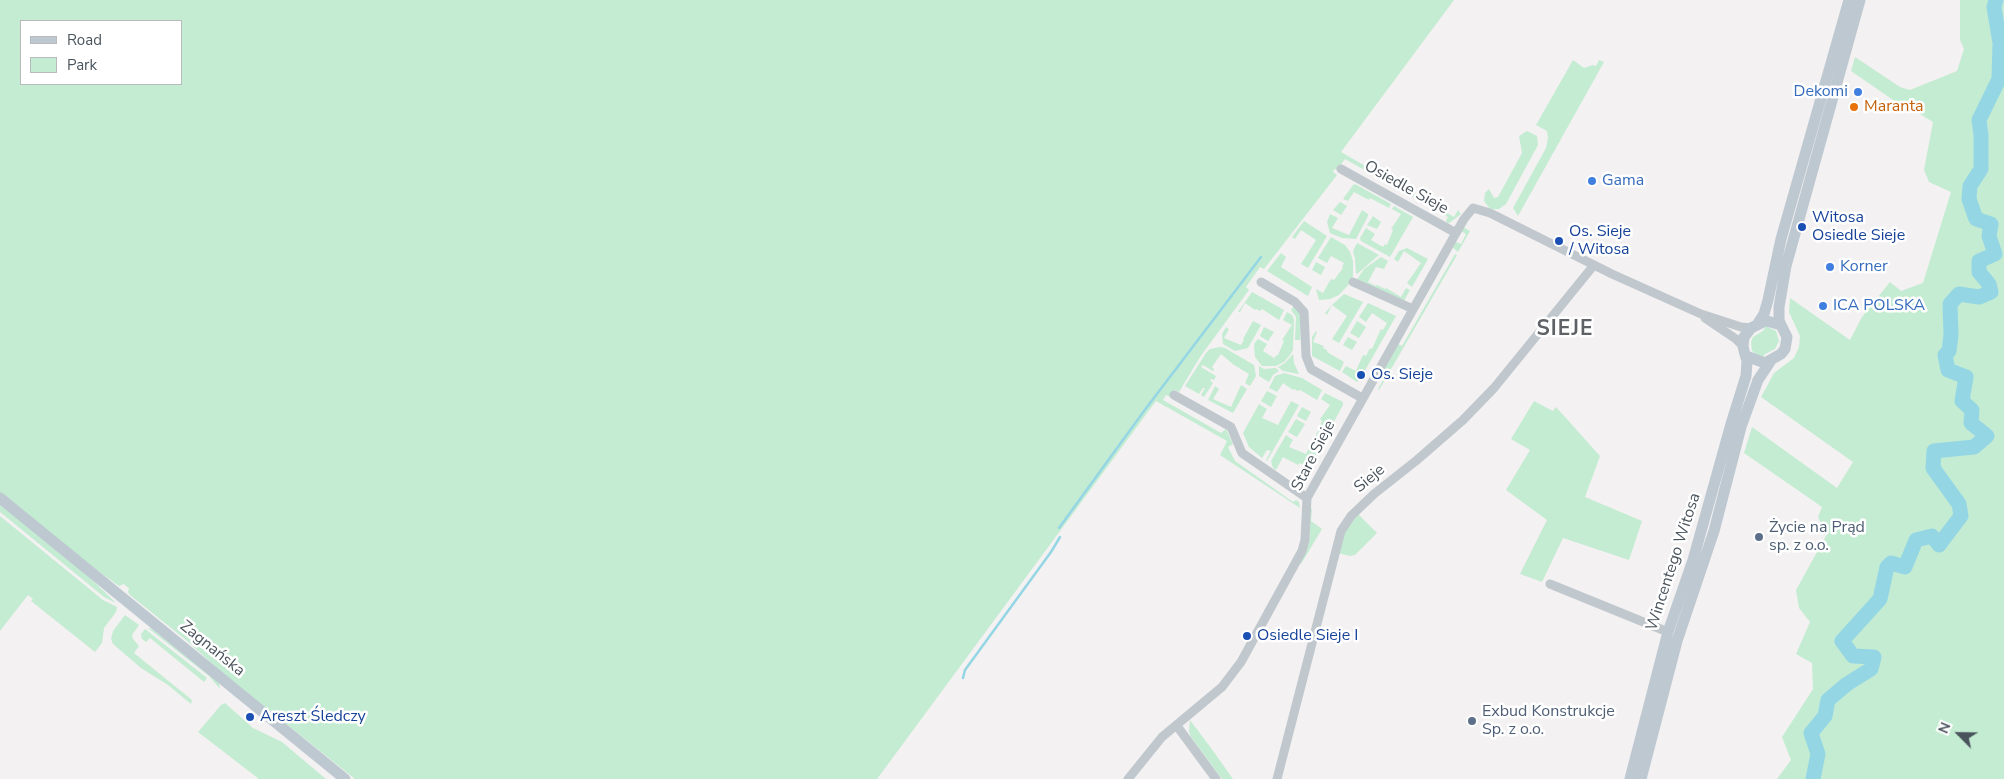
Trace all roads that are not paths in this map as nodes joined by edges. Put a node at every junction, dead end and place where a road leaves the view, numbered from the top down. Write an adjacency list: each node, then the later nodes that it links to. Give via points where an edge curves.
1 (1849, 0): 11 (main road, via 1781,239 1764,314)
2 (1860, 0): 10 (main road, via 1788,258 1779,307)
3 (1341, 168): 4 (street, Osiedle Sieje)
4 (1456, 233): 5 (street, Stare Sieje, via 1474,208); 8 (street, Stare Sieje)
5 (1594, 265): 9 (street); 24 (street, Sieje, via 1494,388 1450,431 1374,494 1351,516 1341,531)
6 (1261, 282): 15 (street, via 1302,309 1310,369)
7 (1353, 282): 8 (street)
8 (1412, 309): 15 (street, Stare Sieje)
9 (1701, 314): 11 (street, via 1741,327); 12 (street, via 1736,339)
10 (1781, 325): 11 (main road, via 1767,321); 13 (main road, via 1787,337 1785,349)
11 (1754, 327): 12 (main road, via 1744,337)
12 (1744, 351): 13 (main road, via 1761,363); 19 (main road, Wincentego Witosa, via 1748,366 1746,376 1700,538)
13 (1770, 362): 26 (main road, Wincentego Witosa, via 1758,380 1741,427 1714,531 1677,641)
14 (1174, 394): 17 (street, via 1231,427 1242,453)
15 (1362, 398): 17 (street, Stare Sieje)
16 (0, 498): 21 (main road, Zagnańska)
17 (1307, 498): 20 (street, Stare Sieje, via 1302,551 1241,662 1222,687)
18 (1550, 584): 19 (street)
19 (1668, 632): 25 (main road, Wincentego Witosa)
20 (1177, 726): 22 (street, Stare Sieje, via 1162,737); 23 (street)
21 (345, 779)
22 (1128, 779)
23 (1216, 779)
24 (1277, 779)
25 (1630, 779)
26 (1641, 779)

